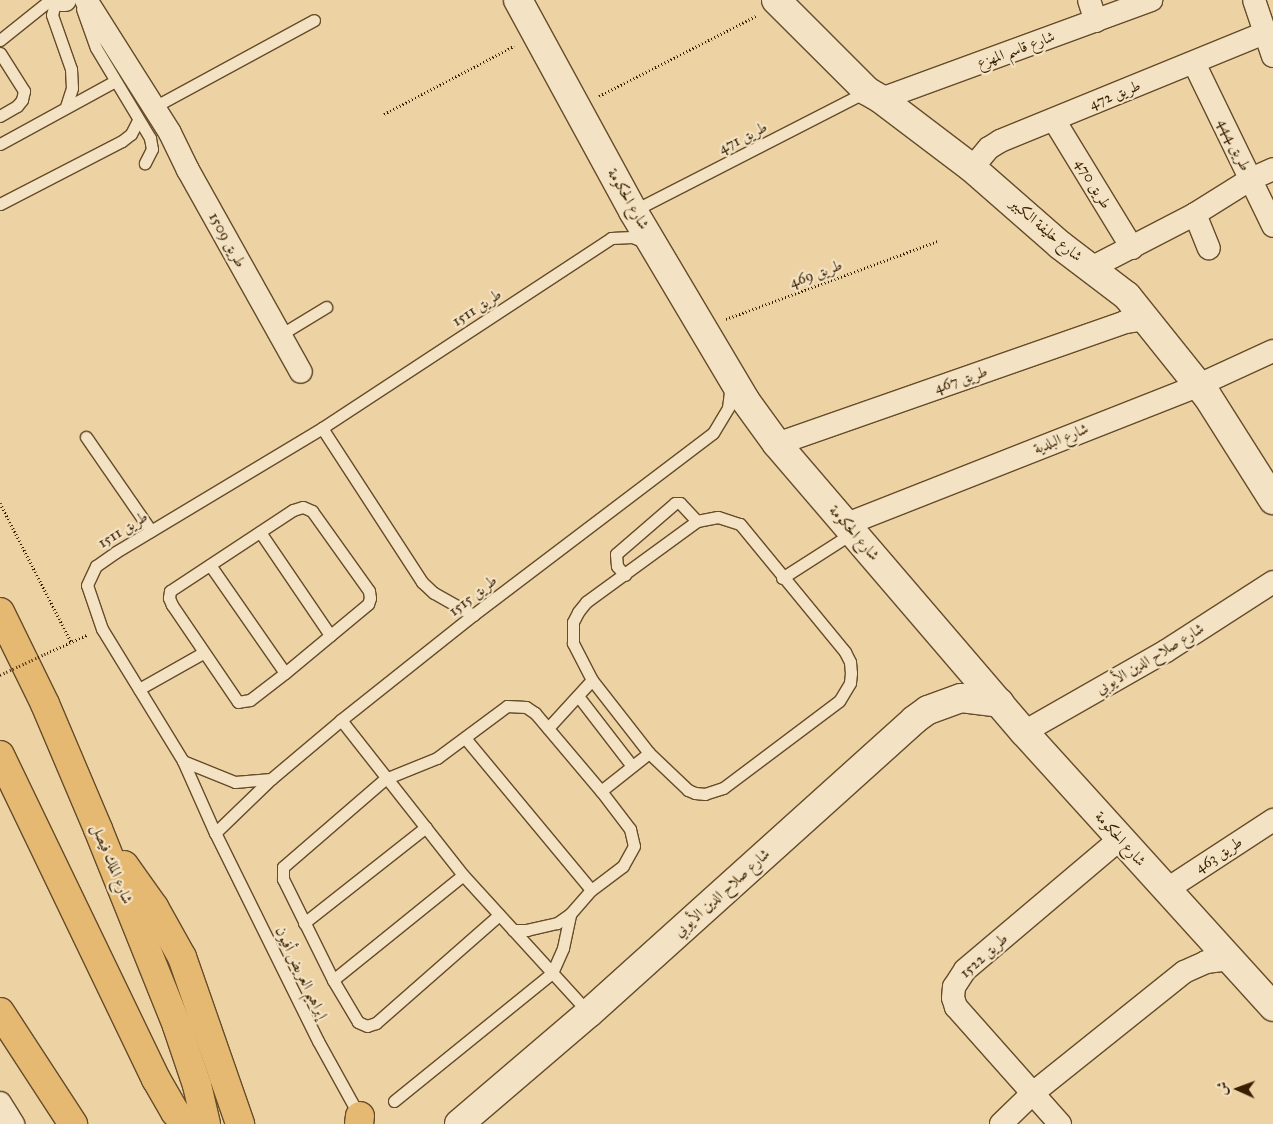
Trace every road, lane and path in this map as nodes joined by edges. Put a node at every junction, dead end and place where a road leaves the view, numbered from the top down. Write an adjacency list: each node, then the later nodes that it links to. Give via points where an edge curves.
1 (50, 0): 15 (lane)
2 (63, 0): 21 (lane, via 54,7 52,15 71,69 72,88)
3 (78, 0): 19 (lane, via 96,48)
4 (86, 0): 23 (street, طريق 1509, via 145,96)
5 (94, 0): 23 (street, طريق 1509, via 151,93)
6 (518, 0): 14 (street, شارع الحكومة)
7 (1089, 0): 12 (street)
8 (1151, 0): 12 (street, شارع قاسم المهزع)
9 (1254, 0): 13 (street)
10 (781, 1): 20 (street, شارع خليفة الكبير); 22 (path)
11 (314, 20): 23 (lane)
12 (1096, 22): 20 (street, شارع قاسم المهزع)
13 (1265, 33): 17 (street); 18 (street, طريق 472)
14 (536, 34): 22 (street, شارع الحكومة); 24 (path)
15 (0, 40)
16 (0, 54): 25 (lane, via 24,92 17,106)
17 (1273, 56)
18 (1194, 63): 26 (street, طريق 472); 31 (street, طريق 444)
19 (115, 81): 21 (lane); 23 (lane)
20 (874, 95): 29 (street, شارع خليفة الكبير); 33 (lane, طريق 471)
21 (66, 107): 27 (lane)
22 (576, 107): 33 (street, شارع الحكومة)
23 (146, 114): 28 (lane, via 152,141 151,154); 32 (lane, via 122,141); 44 (street, طريق 1509)
24 (384, 114)
25 (0, 116)
26 (1054, 120): 29 (street, طريق 472, via 994,144); 38 (street, طريق 470)
27 (0, 144)
28 (145, 163)
29 (972, 168): 40 (street, شارع خليفة الكبير, via 1060,245)
30 (1273, 169): 31 (street)
31 (1251, 179): 34 (street); 35 (street, طريق 444)
32 (0, 204)
33 (633, 211): 37 (street, شارع الحكومة)
34 (1195, 214): 38 (street); 39 (street)
35 (1273, 226)
36 (938, 241): 43 (path, طريق 469)
37 (655, 247): 43 (street, شارع الحكومة); 49 (lane, طريق 1511, via 632,237 611,238)
38 (1132, 248): 40 (street)
39 (1208, 248)
40 (1092, 268): 42 (street, شارع خليفة الكبير, via 1127,296)
41 (326, 307): 44 (lane)
42 (1146, 319): 48 (street, شارع خليفة الكبير); 51 (street, طريق 467, via 1125,322)
43 (702, 328): 47 (street, شارع الحكومة)
44 (280, 335): 46 (street, طريق 1509)
45 (1273, 351): 48 (street, شارع البلدية)
46 (301, 372)
47 (732, 378): 51 (street, شارع الحكومة); 63 (lane, طريق 1515, via 728,408 713,432)
48 (1200, 385): 52 (street, شارع خليفة الكبير); 55 (street, شارع البلدية)
49 (322, 428): 56 (lane, طريق 1511); 63 (lane, via 422,582 434,593)
50 (86, 437): 56 (lane)
51 (777, 444): 55 (street, شارع الحكومة)
52 (1273, 500)
53 (0, 503): 67 (path, bridge, via 71,642)
54 (698, 522): 59 (lane); 59 (lane, via 680,503 676,503 616,554 617,566); 60 (lane, via 718,517 740,524)
55 (851, 528): 60 (lane); 71 (street, شارع الحكومة)
56 (151, 531): 69 (lane, طريق 1511, via 96,566 88,585 102,629)
57 (260, 532): 58 (lane); 64 (lane); 64 (lane, via 298,508 312,510 368,591 368,604)
58 (210, 565): 65 (lane, via 170,592 169,598); 66 (lane)
59 (624, 575): 68 (lane, via 586,602 573,622 573,642)
60 (782, 578): 76 (lane, via 845,652 851,673 846,693 824,713 713,793 688,790)
61 (1273, 582): 74 (street, شارع صلاح الدين الأيوبي, via 1166,651)
62 (0, 612): 85 (highway, شارع الملك فيصل, via 46,704)
63 (473, 615): 72 (lane, طريق 1515)
64 (330, 635): 66 (lane)
65 (204, 653): 66 (lane, via 238,702 250,700); 69 (lane)
66 (285, 673)
67 (0, 674)
68 (592, 680): 70 (lane); 76 (lane)
69 (139, 689): 78 (lane, طريق 1511)
70 (578, 696): 73 (lane); 79 (lane)
71 (1000, 703): 74 (street, شارع الحكومة); 99 (street, شارع صلاح الدين الأيوبي, via 961,698 928,710 914,720)
72 (341, 720): 80 (lane, طريق 1515); 81 (lane)
73 (548, 728): 75 (lane, via 526,707 508,706); 82 (lane)
74 (1024, 732): 87 (street, شارع الحكومة)
75 (465, 738): 81 (lane, via 437,758); 89 (lane)
76 (649, 753): 79 (lane)
77 (0, 755): 107 (highway, via 156,1078 175,1112)
78 (183, 761): 80 (lane, via 235,782); 86 (lane, طريق 1511)
79 (632, 766): 82 (lane)
80 (271, 778): 86 (lane, طريق 1515)
81 (385, 779): 84 (lane); 93 (lane, via 283,867 284,879)
82 (601, 792): 89 (lane, via 630,829 634,846 623,866)
83 (1273, 820): 90 (street, طريق 463)
84 (426, 827): 88 (lane); 93 (lane)
85 (98, 829): 108 (highway, شارع الملك فيصل, via 177,1026); 109 (highway, via 154,906 182,957)
86 (215, 833): 104 (lane, إبراهيم العريض أفيون, via 318,1041)
87 (1120, 839): 90 (street, شارع الحكومة); 101 (street, طريق 1522, via 965,970 954,987 956,1008)
88 (463, 875): 92 (lane); 97 (lane)
89 (591, 890): 91 (lane)
90 (1166, 890): 95 (street, شارع الحكومة)
91 (570, 914): 94 (lane, via 557,923); 96 (lane, via 563,948)
92 (499, 916): 94 (lane); 97 (lane, via 372,1026 358,1022)
93 (304, 923): 97 (lane)
94 (512, 930): 96 (lane)
95 (1230, 958): 98 (street, شارع الحكومة); 101 (street, via 1206,962 1184,972)
96 (552, 973): 99 (lane); 102 (lane)
97 (333, 980)
98 (1273, 1007)
99 (589, 1013): 110 (street, شارع صلاح الدين الأيوبي)
100 (2, 1017): 106 (highway)
101 (1033, 1093): 111 (street); 112 (street, طريق 1522)
102 (394, 1101)
103 (0, 1103): 105 (street)
104 (362, 1121)
105 (13, 1124)
106 (73, 1124)
107 (187, 1124)
108 (206, 1124)
109 (240, 1124)
110 (459, 1124)
111 (1001, 1124)
112 (1060, 1124)

